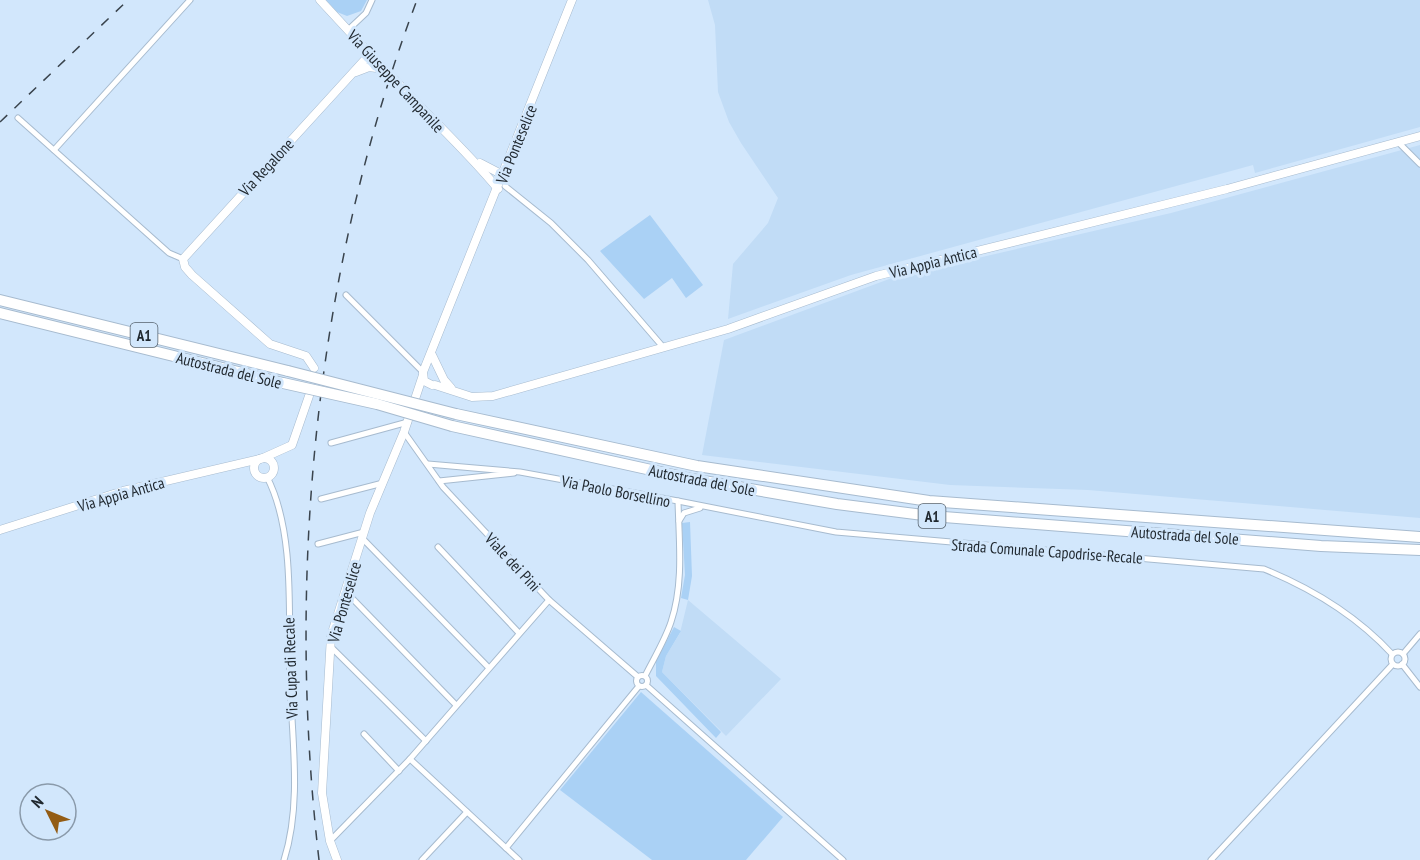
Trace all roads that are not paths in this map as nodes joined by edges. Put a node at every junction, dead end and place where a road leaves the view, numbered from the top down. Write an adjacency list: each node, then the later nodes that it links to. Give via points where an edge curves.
1 (190, 0): 12 (street)
2 (320, 0): 5 (street, Via Giuseppe Campanile)
3 (372, 0): 5 (street, via 366,13)
4 (572, 0): 15 (street, Via Ponteselice)
5 (348, 30): 6 (street, Via Giuseppe Campanile)
6 (370, 54): 7 (street, Via Giuseppe Campanile, bridge); 8 (street, Via Regalone)
7 (384, 69): 8 (street, via 369,67); 13 (street, Via Giuseppe Campanile, bridge)
8 (350, 76): 17 (street, Via Regalone)
9 (18, 118): 12 (street)
10 (1420, 136): 11 (street, Via Appia Antica)
11 (1398, 142): 14 (street); 21 (street, Via Appia Antica, via 1227,189 876,276 728,329)
12 (54, 150): 17 (street, via 169,253)
13 (474, 159): 15 (street, Via Giuseppe Campanile); 16 (street, Via Giuseppe Campanile)
14 (1420, 164)
15 (503, 175): 16 (street, Via Ponteselice)
16 (501, 187): 21 (street, via 551,223); 22 (street, Via Ponteselice)
17 (183, 258): 23 (street, via 184,267 192,275 270,344 306,356)
18 (346, 295): 25 (street)
19 (0, 300): 49 (highway, Autostrada del Sole / A1, bridge, via 456,414 697,466 929,501)
20 (0, 313): 52 (highway, Autostrada del Sole / A1, bridge, via 377,404 452,426 692,479 837,504 931,516)
21 (663, 347): 27 (street, Via Appia Antica, via 493,396 472,397)
22 (432, 355): 24 (street); 25 (street, Via Ponteselice)
23 (314, 368)
24 (440, 372): 25 (street, via 433,367); 26 (street); 27 (street)
25 (424, 373): 26 (street, via 426,383); 28 (street, Via Ponteselice)
26 (434, 385): 27 (street, Via Appia Antica); 28 (street)
27 (452, 389)
28 (419, 392): 30 (street, Via Ponteselice)
29 (309, 396): 33 (street, via 295,441)
30 (408, 422): 31 (street, Via Ponteselice); 32 (street)
31 (404, 432): 36 (street, Viale dei Pini); 42 (street, Via Ponteselice)
32 (330, 443)
33 (281, 452): 34 (street, Via Appia Antica); 37 (street)
34 (262, 459): 35 (street, Via Appia Antica); 37 (street, via 271,460); 38 (street, via 255,463)
35 (244, 463): 38 (street); 47 (street, Via Appia Antica, via 123,491)
36 (428, 464): 39 (street, Via Paolo Borsellino); 41 (street, Viale dei Pini)
37 (274, 467): 40 (street)
38 (255, 472): 40 (street)
39 (520, 472): 41 (street, Via Paolo Borsellino); 44 (street, Via Paolo Borsellino)
40 (267, 477): 76 (street, Via Cupa di Recale, via 279,506 286,554 293,789)
41 (439, 481): 54 (street, Viale dei Pini)
42 (383, 483): 43 (street); 48 (street, Via Ponteselice)
43 (321, 499)
44 (678, 501): 45 (street, Strada Comunale Capodrise-Recale); 46 (street, Via Paolo Borsellino)
45 (706, 507): 46 (street, via 684,513); 58 (street, Strada Comunale Capodrise-Recale, via 836,532 1264,568 1347,613)
46 (678, 522): 63 (street, Via Paolo Borsellino, via 680,578 676,601 668,630)
47 (0, 530)
48 (363, 535): 50 (street); 53 (street, Via Ponteselice); 62 (street)
49 (1420, 537)
50 (318, 544)
51 (438, 547): 55 (street)
52 (1420, 550)
53 (345, 591): 57 (street, Via Ponteselice); 68 (street)
54 (549, 600): 55 (street); 64 (street, Viale dei Pini)
55 (519, 633): 62 (street)
56 (1420, 634): 59 (street)
57 (330, 646): 70 (street); 74 (street, Via Ponteselice, via 322,794)
58 (1392, 654): 59 (street); 60 (street)
59 (1402, 654): 61 (street)
60 (1393, 664): 61 (street); 81 (street)
61 (1402, 664): 67 (street)
62 (488, 668): 68 (street)
63 (645, 676): 64 (street); 65 (street)
64 (638, 677): 66 (street)
65 (646, 685): 66 (street); 80 (street)
66 (639, 686): 75 (street)
67 (1420, 687)
68 (456, 705): 70 (street)
69 (364, 734): 72 (street)
70 (426, 741): 71 (street)
71 (410, 759): 72 (street); 73 (street)
72 (399, 771): 74 (street)
73 (467, 812): 75 (street); 78 (street)
74 (330, 841): 77 (street, Via Ponteselice)
75 (506, 848): 79 (street)
76 (284, 860)
77 (337, 860)
78 (422, 860)
79 (519, 860)
80 (843, 860)
81 (1212, 860)

